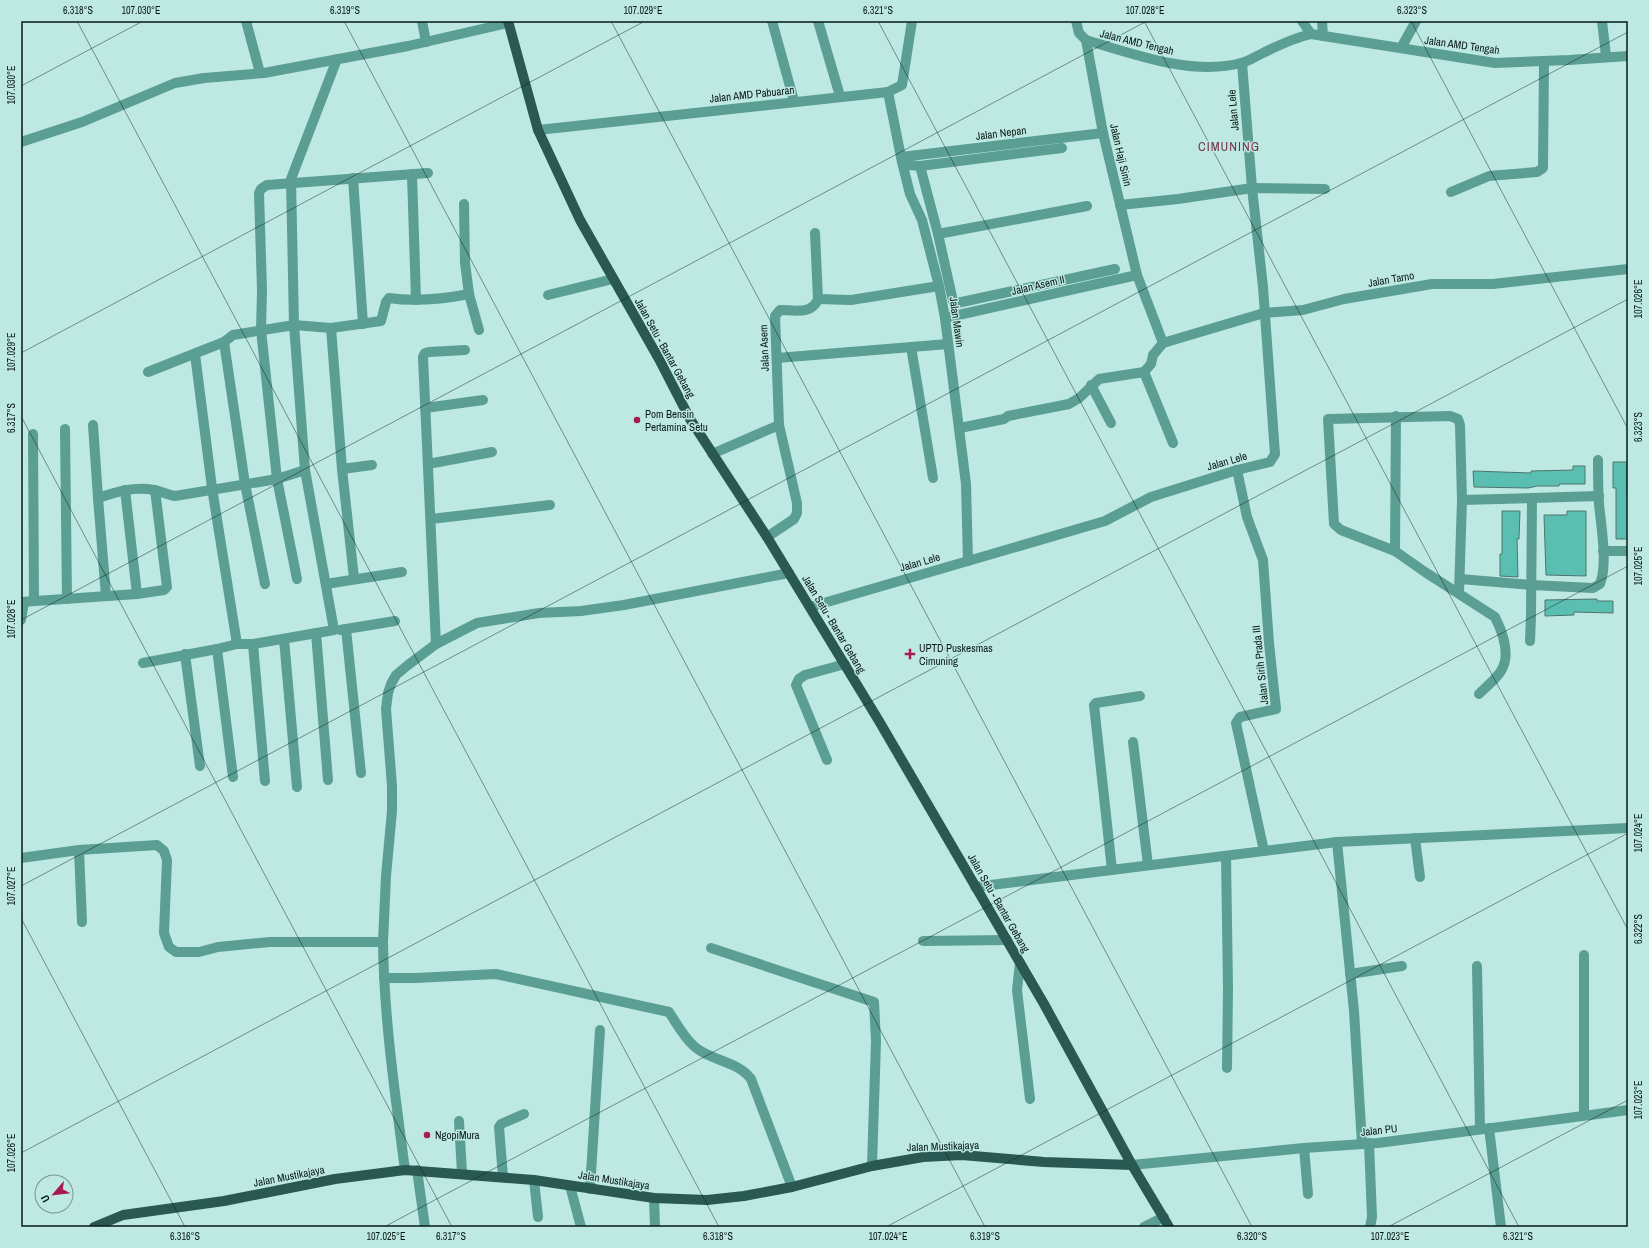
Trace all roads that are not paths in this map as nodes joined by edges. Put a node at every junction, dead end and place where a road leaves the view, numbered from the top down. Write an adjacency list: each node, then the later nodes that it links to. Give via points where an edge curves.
1 (246, 21): 22 (street)
2 (422, 21): 15 (street)
3 (772, 21): 25 (street)
4 (818, 21): 24 (street)
5 (912, 21): 23 (street, via 902,85)
6 (1076, 21): 14 (street, Jalan AMD Tengah, via 1080,33)
7 (1302, 21): 12 (street)
8 (1322, 21): 13 (street)
9 (1416, 21): 16 (street)
10 (1602, 21): 17 (street)
11 (508, 22): 15 (street); 26 (main road, Jalan Setu - Bantar Gebang)
12 (1311, 34): 13 (street, Jalan AMD Tengah); 21 (street, Jalan AMD Tengah, via 1298,37)
13 (1323, 36): 16 (street, Jalan AMD Tengah)
14 (1086, 40): 21 (street, Jalan AMD Tengah, via 1189,67); 27 (street, Jalan Haji Sinin)
15 (426, 42): 19 (street)
16 (1401, 48): 20 (street, Jalan AMD Tengah, via 1495,63)
17 (1606, 56): 18 (street, Jalan AMD Tengah); 20 (street, Jalan AMD Tengah)
18 (1628, 56)
19 (337, 59): 22 (street); 35 (street)
20 (1544, 62): 38 (street, via 1543,168 1537,172 1490,176)
21 (1242, 63): 36 (street, Jalan Lele)
22 (260, 73): 28 (street, via 175,83 82,122)
23 (888, 92): 24 (street, Jalan AMD Pabuaran); 30 (street, Jalan Mawin)
24 (840, 96): 25 (street, Jalan AMD Pabuaran)
25 (794, 101): 26 (street, Jalan AMD Pabuaran)
26 (538, 130): 47 (main road, Jalan Setu - Bantar Gebang, via 580,220)
27 (1103, 132): 30 (street, Jalan Nepan); 40 (street, Jalan Haji Sinin)
28 (21, 142)
29 (1062, 148): 31 (street)
30 (901, 160): 31 (street, via 909,165); 48 (street, Jalan Mawin, via 910,194 922,220)
31 (920, 166): 43 (street)
32 (428, 173): 33 (street)
33 (412, 174): 34 (street); 52 (street)
34 (353, 178): 35 (street); 55 (street)
35 (291, 183): 56 (street); 58 (street, via 267,185 259,193)
36 (1252, 188): 37 (street); 40 (street); 53 (street, Jalan Lele)
37 (1325, 189)
38 (1451, 192)
39 (464, 204): 49 (street)
40 (1120, 205): 46 (street, Jalan Haji Sinin)
41 (1087, 206): 43 (street)
42 (815, 233): 51 (street)
43 (938, 234): 44 (street, via 953,301 957,303)
44 (1115, 269)
45 (1628, 269): 53 (street, Jalan Tarno, via 1493,284 1432,284 1344,299 1303,310)
46 (1137, 275): 54 (street, Jalan Asem II); 61 (street, Jalan Haji Sinin)
47 (613, 278): 50 (street); 81 (main road, Jalan Setu - Bantar Gebang, via 690,419)
48 (939, 286): 51 (street, via 851,300); 54 (street, Jalan Mawin)
49 (469, 294): 52 (street); 59 (street)
50 (548, 295)
51 (818, 299): 66 (street, Jalan Asem, via 810,310 776,312)
52 (416, 300): 55 (street, via 387,299 381,321)
53 (1264, 314): 61 (street, Jalan Tarno); 87 (street, Jalan Lele, via 1275,454 1270,462)
54 (945, 318): 62 (street, Jalan Mawin)
55 (363, 324): 57 (street)
56 (294, 325): 57 (street); 58 (street); 86 (street)
57 (331, 328): 85 (street)
58 (261, 330): 60 (street, via 233,335); 89 (street)
59 (479, 330)
60 (224, 342): 65 (street); 90 (street)
61 (1163, 343): 68 (street)
62 (948, 344): 63 (street); 76 (street, Jalan Mawin)
63 (911, 347): 66 (street); 88 (street)
64 (465, 350): 71 (street, via 425,353)
65 (195, 354): 67 (street); 91 (street)
66 (777, 358): 75 (street, Jalan Asem)
67 (148, 372)
68 (1144, 372): 69 (street, via 1099,379); 79 (street)
69 (1091, 386): 73 (street); 76 (street, via 1069,404)
70 (484, 400): 71 (street)
71 (425, 408): 83 (street)
72 (1396, 416): 97 (street, via 1450,416 1458,419); 101 (street); 101 (street, via 1328,419 1334,524 1341,530)
73 (1111, 423)
74 (93, 425): 95 (street)
75 (779, 425): 81 (street); 100 (street, Jalan Asem, via 797,503 797,513 794,519)
76 (960, 428): 104 (street, Jalan Mawin, via 966,484)
77 (65, 429): 116 (street)
78 (34, 434): 117 (street)
79 (1173, 443)
80 (492, 452): 83 (street)
81 (712, 454): 100 (main road, Jalan Setu - Bantar Gebang)
82 (1598, 460): 94 (street)
83 (428, 464): 99 (street)
84 (372, 465): 85 (street)
85 (342, 469): 107 (street)
86 (305, 470): 89 (street); 111 (street)
87 (1237, 470): 104 (street, Jalan Lele, via 1151,497 1105,521); 147 (street, Jalan Sirih Prada III, via 1247,517 1263,560 1276,709 1240,717 1236,722)
88 (933, 478)
89 (277, 479): 90 (street); 108 (street)
90 (245, 484): 91 (street); 110 (street)
91 (212, 488): 93 (street, via 175,496); 126 (street)
92 (125, 490): 93 (street); 95 (street); 114 (street)
93 (155, 490): 114 (street, via 167,587 159,592)
94 (1599, 496): 96 (street); 102 (street)
95 (98, 498): 115 (street)
96 (1532, 498): 97 (street); 112 (street)
97 (1462, 500): 109 (street)
98 (550, 505): 99 (street)
99 (431, 519): 128 (street)
100 (767, 537): 106 (main road, Jalan Setu - Bantar Gebang)
101 (1396, 551): 113 (street)
102 (1603, 551): 103 (street); 112 (street, via 1602,578 1600,584 1593,588)
103 (1628, 551)
104 (968, 561): 118 (street, Jalan Lele)
105 (402, 572): 107 (street)
106 (789, 573): 118 (main road, Jalan Setu - Bantar Gebang); 128 (street, via 624,605 539,613 477,623)
107 (354, 578): 111 (street)
108 (297, 579)
109 (1460, 579): 112 (street); 113 (street)
110 (265, 584)
111 (326, 584): 122 (street)
112 (1531, 585): 125 (street)
113 (1459, 593): 133 (street, via 1495,617 1504,640 1506,657 1501,671)
114 (137, 594): 115 (street)
115 (106, 596): 116 (street)
116 (67, 599): 117 (street)
117 (26, 602): 119 (street)
118 (810, 607): 132 (main road, Jalan Setu - Bantar Gebang)
119 (21, 620)
120 (395, 621): 121 (street)
121 (346, 629): 122 (street); 138 (street)
122 (334, 630): 123 (street)
123 (316, 633): 124 (street); 140 (street)
124 (284, 639): 127 (street); 142 (street)
125 (1530, 641)
126 (237, 644): 127 (street); 129 (street)
127 (253, 644): 141 (street)
128 (436, 644): 157 (street, via 396,675 388,693 386,710 392,810)
129 (217, 649): 130 (street); 139 (street)
130 (185, 654): 131 (street); 137 (street)
131 (143, 663)
132 (845, 664): 136 (street, via 805,676 799,679 796,685); 153 (main road, Jalan Setu - Bantar Gebang)
133 (1479, 694)
134 (1140, 696): 151 (street, via 1094,705)
135 (1133, 742): 150 (street)
136 (827, 760)
137 (200, 766)
138 (361, 773)
139 (233, 777)
140 (328, 780)
141 (265, 781)
142 (297, 787)
143 (1628, 828): 144 (street)
144 (1415, 838): 145 (street); 152 (street)
145 (1337, 842): 147 (street); 163 (street)
146 (79, 850): 149 (street); 154 (street); 157 (street, via 157,845 164,851 167,860 164,933 169,947 176,952 199,952 218,947 270,942)
147 (1264, 851): 148 (street)
148 (1226, 856): 150 (street); 166 (street)
149 (21, 858)
150 (1148, 865): 151 (street)
151 (1112, 870): 153 (street)
152 (1420, 877)
153 (975, 887): 155 (main road, Jalan Setu - Bantar Gebang)
154 (82, 922)
155 (1007, 940): 156 (street); 160 (main road, Jalan Setu - Bantar Gebang)
156 (923, 941)
157 (383, 942): 164 (street)
158 (711, 948): 176 (street, via 874,1002 876,1042)
159 (1584, 955): 170 (street)
160 (1020, 963): 167 (street, via 1017,990); 175 (main road, Jalan Setu - Bantar Gebang, via 1065,1040)
161 (1402, 966): 163 (street)
162 (1477, 966): 172 (street)
163 (1350, 974): 173 (street)
164 (384, 978): 177 (street, via 389,1043); 183 (street, via 496,974 669,1012 696,1048 743,1070 751,1079)
165 (600, 1030): 184 (street)
166 (1227, 1068)
167 (1030, 1099)
168 (1628, 1110): 170 (street, Jalan PU)
169 (524, 1114): 180 (street, via 499,1127)
170 (1584, 1115): 172 (street, Jalan PU)
171 (459, 1120): 179 (street)
172 (1485, 1129): 173 (street, Jalan PU); 196 (street)
173 (1366, 1144): 174 (street, Jalan PU); 195 (street, via 1372,1217)
174 (1304, 1148): 175 (street, Jalan PU); 185 (street)
175 (1132, 1165): 176 (main road, Jalan Mustikajaya, via 962,1156 923,1157); 188 (main road, Jalan Setu - Bantar Gebang)
176 (872, 1166): 183 (main road, Jalan Mustikajaya)
177 (405, 1170): 178 (main road, Jalan Mustikajaya); 189 (main road, Jalan Mustikajaya, via 335,1179 224,1201 124,1215)
178 (417, 1170): 179 (main road, Jalan Mustikajaya); 190 (street)
179 (462, 1173): 180 (main road, Jalan Mustikajaya)
180 (503, 1177): 181 (main road, Jalan Mustikajaya)
181 (534, 1180): 182 (main road, Jalan Mustikajaya); 187 (street)
182 (570, 1186): 184 (main road, Jalan Mustikajaya); 191 (street)
183 (792, 1187): 186 (main road, Jalan Mustikajaya, via 707,1200)
184 (590, 1189): 186 (main road, Jalan Mustikajaya)
185 (1308, 1194)
186 (654, 1198): 192 (street)
187 (538, 1217)
188 (1164, 1217): 193 (street); 194 (main road, Jalan Setu - Bantar Gebang)
189 (94, 1227)
190 (425, 1227)
191 (581, 1227)
192 (655, 1227)
193 (1144, 1227)
194 (1169, 1227)
195 (1370, 1227)
196 (1501, 1227)

